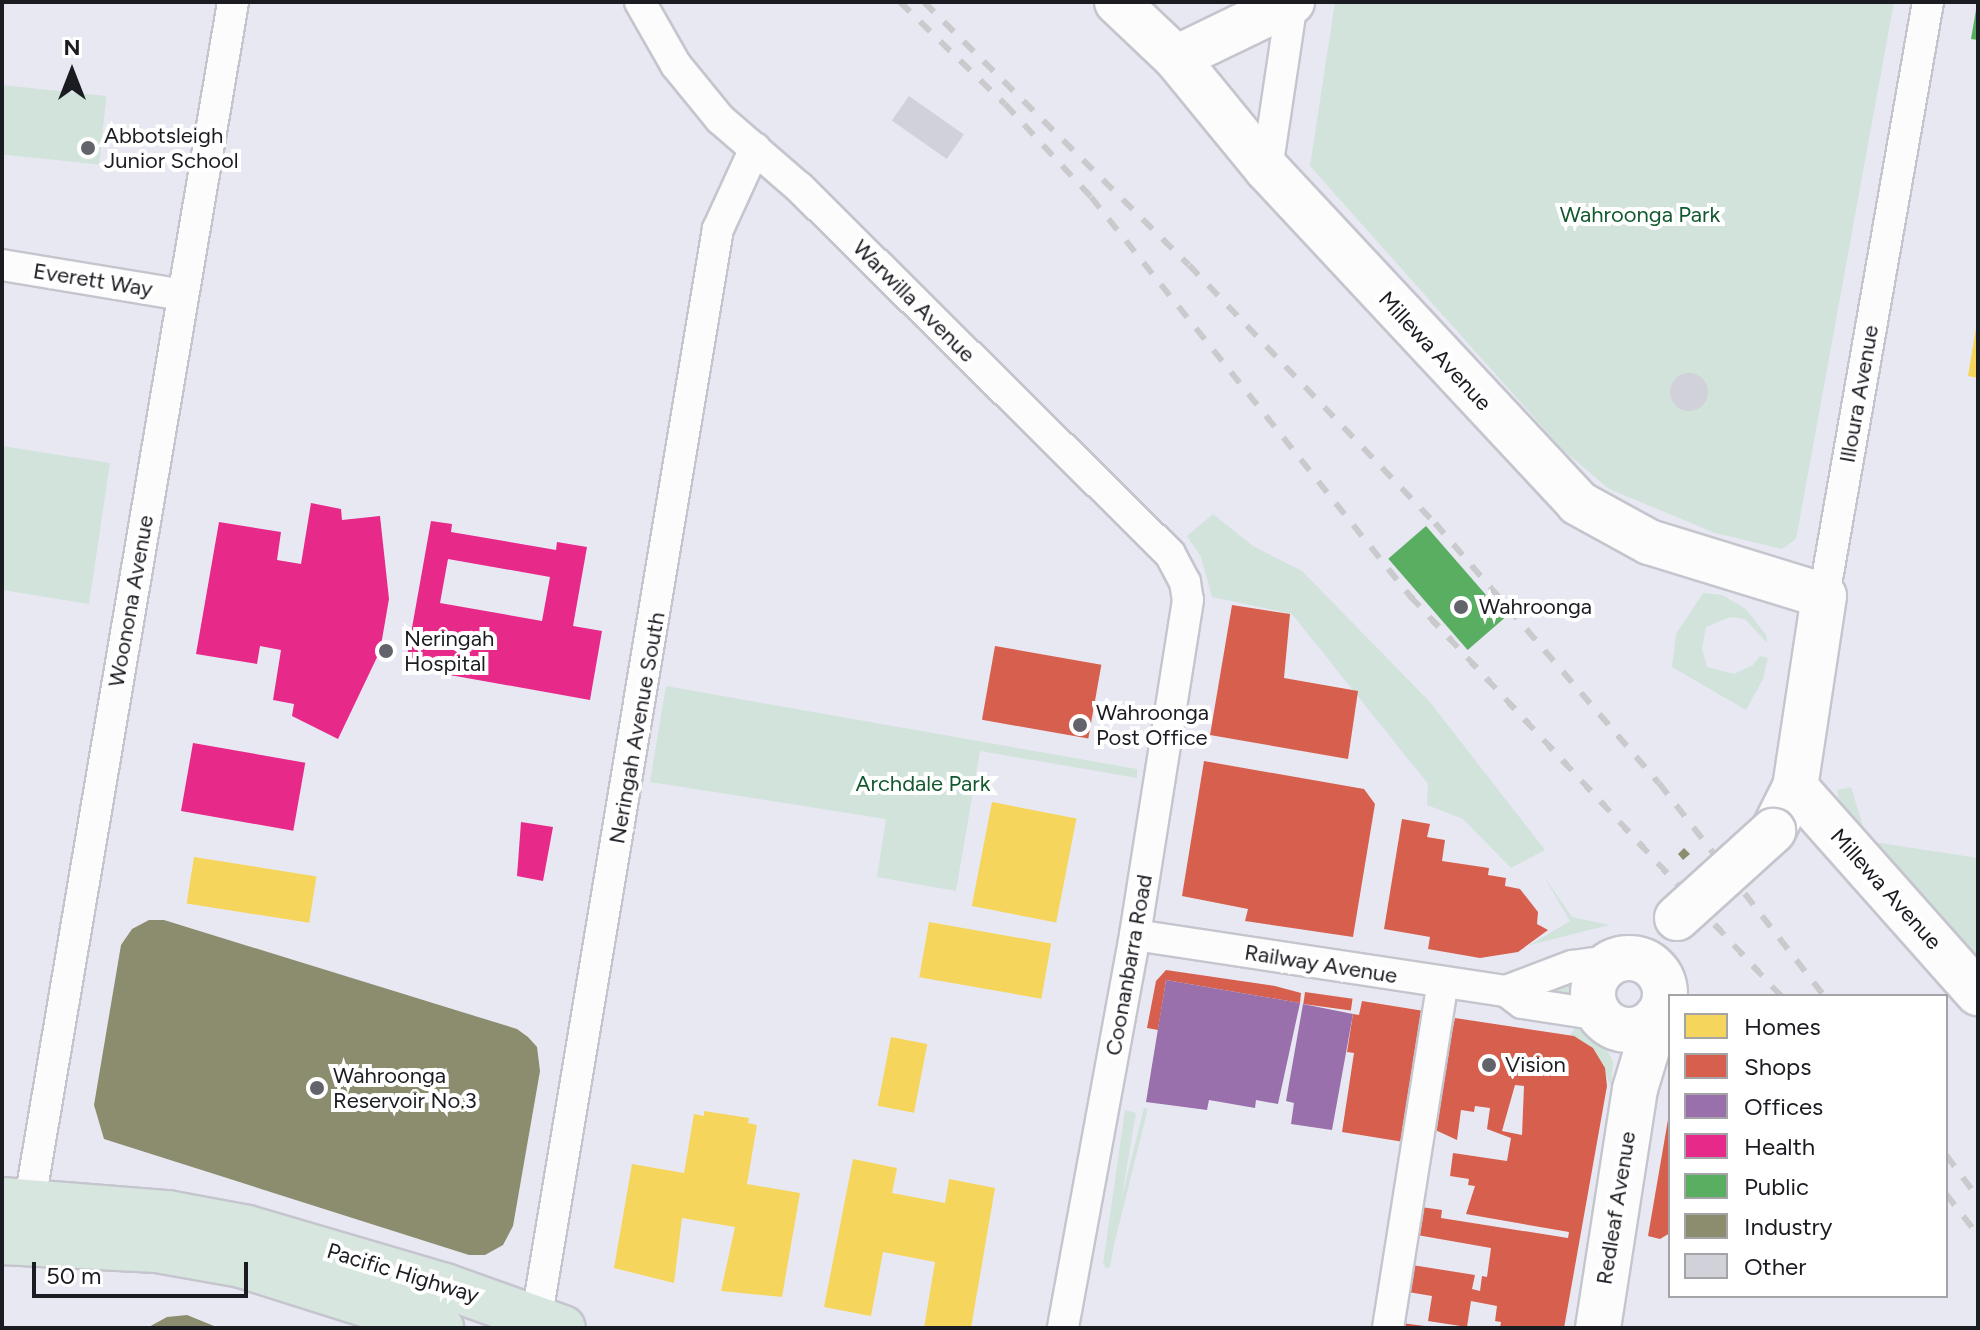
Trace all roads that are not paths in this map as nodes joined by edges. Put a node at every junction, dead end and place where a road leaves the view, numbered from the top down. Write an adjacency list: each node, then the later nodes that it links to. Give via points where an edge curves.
1 (233, 2): 10 (street, Woonona Avenue)
2 (640, 2): 7 (street, Warwilla Avenue, via 676,65 720,119)
3 (1117, 2): 6 (street, Millewa Avenue)
4 (1292, 2): 6 (street); 8 (street)
5 (1928, 2): 11 (street, Illoura Avenue)
6 (1176, 58): 8 (street, Millewa Avenue)
7 (755, 148): 12 (street, Warwilla Avenue, via 1170,554); 24 (street, Neringah Avenue South, via 718,229)
8 (1267, 169): 11 (street, Millewa Avenue, via 1578,503 1649,542)
9 (2, 265): 10 (street, Everett Way)
10 (183, 295): 22 (street, Woonona Avenue)
11 (1824, 596): 13 (street, Illoura Avenue)
12 (1188, 600): 14 (street, Coonanbarra Road)
13 (1795, 787): 15 (street, bridge, via 1773,831); 18 (street, Millewa Avenue)
14 (1135, 935): 16 (street, Railway Avenue); 26 (street, Coonanbarra Road)
15 (1628, 960): 17 (street, Railway Avenue, via 1572,966); 19 (street, via 1662,980 1665,999); 20 (street, via 1595,980 1593,998)
16 (1443, 982): 17 (street, Railway Avenue); 27 (street)
17 (1506, 991): 20 (street, Railway Avenue, via 1522,1003)
18 (1978, 993)
19 (1657, 1016): 20 (street, via 1632,1030); 21 (street, Redleaf Avenue)
20 (1603, 1019): 21 (street)
21 (1635, 1089): 28 (street, Redleaf Avenue)
22 (16, 1200): 24 (highway, Pacific Highway, via 168,1213 248,1228)
23 (2, 1242): 25 (highway, Pacific Highway, via 157,1250 241,1265)
24 (550, 1322)
25 (441, 1328)
26 (1063, 1328)
27 (1388, 1328)
28 (1598, 1328)

